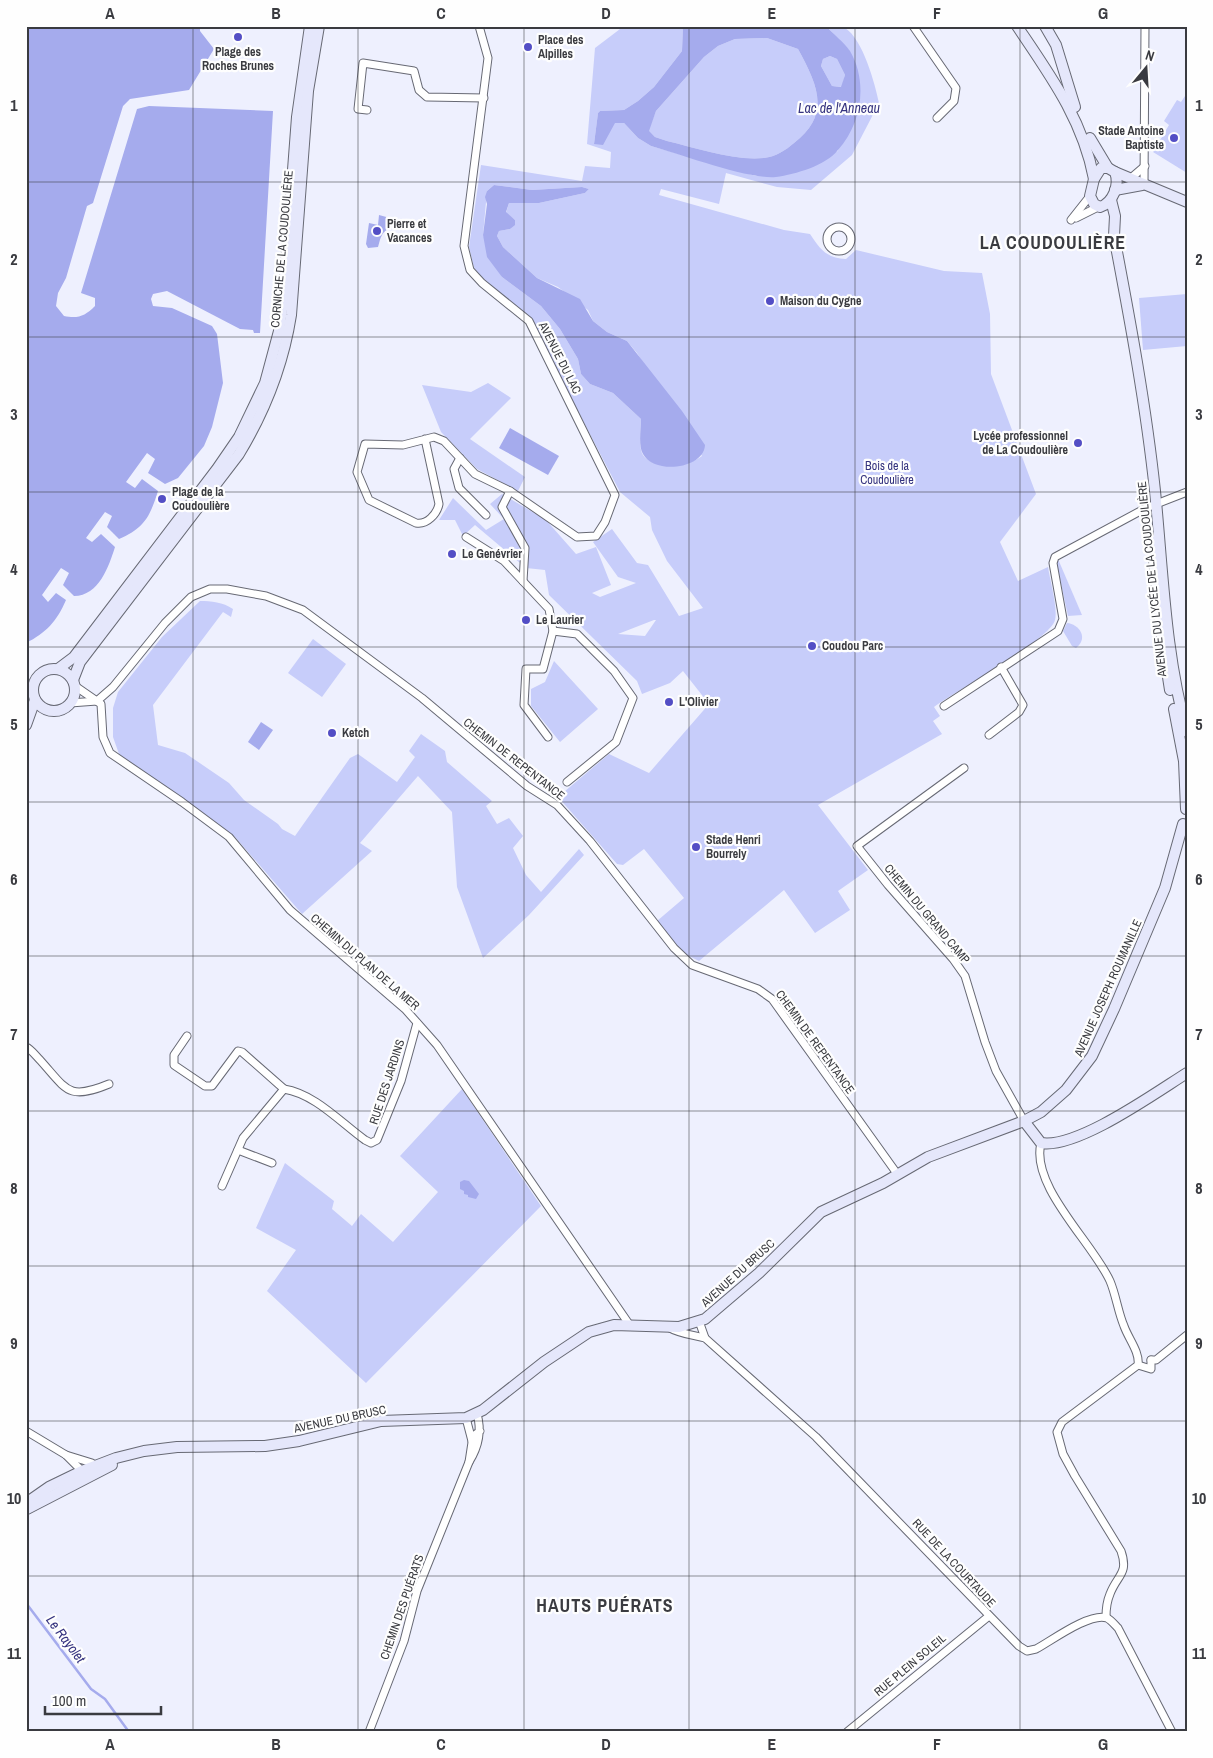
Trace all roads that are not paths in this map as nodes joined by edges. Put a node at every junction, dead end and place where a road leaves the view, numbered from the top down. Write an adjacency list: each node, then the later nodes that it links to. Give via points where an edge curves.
1 (310, 26): 31 (street, CORNICHE DE LA COUDOULIÈRE, via 297,117 280,330 265,383 248,421 221,463 74,657)
2 (319, 26): 32 (street, CORNICHE DE LA COUDOULIÈRE, via 308,91 291,315 274,384 256,426 239,454 80,662)
3 (480, 26): 8 (street, AVENUE DU LAC, via 488,58)
4 (913, 26): 10 (street, via 956,88 954,100)
5 (1017, 26): 14 (street, via 1070,106 1088,150)
6 (1046, 26): 12 (street, via 1056,45 1081,121)
7 (1145, 26): 11 (street)
8 (484, 98): 9 (street, via 427,97 419,90 414,71 363,63 358,109); 23 (street, AVENUE DU LAC, via 464,246 470,270 528,321 615,495 596,536 577,537)
9 (367, 110)
10 (937, 118)
11 (1145, 166): 13 (street); 15 (street)
12 (1111, 170): 13 (street); 14 (street, via 1098,171); 16 (street, AVENUE DU LYCÉE DE LA COUDOULIÈRE, via 1117,179)
13 (1131, 178): 15 (street)
14 (1094, 179): 17 (street)
15 (1145, 186): 16 (street); 18 (street)
16 (1113, 195): 19 (street); 20 (street, AVENUE DU LYCÉE DE LA COUDOULIÈRE)
17 (1090, 196): 19 (street, AVENUE DU LYCÉE DE LA COUDOULIÈRE); 19 (street, via 1071,220)
18 (1187, 202)
19 (1099, 207): 20 (street, AVENUE DU LYCÉE DE LA COUDOULIÈRE)
20 (1114, 230): 25 (street, AVENUE DU LYCÉE DE LA COUDOULIÈRE, via 1149,453)
21 (426, 439): 21 (street, via 439,504 428,521 420,524 371,502 357,472 365,444 403,444); 22 (street, via 434,437 444,441)
22 (460, 458): 23 (street, via 475,474); 26 (street, via 454,469 459,488)
23 (510, 491): 28 (street, via 502,507 525,548)
24 (1187, 492): 25 (street)
25 (1153, 506): 30 (street, AVENUE DU LYCÉE DE LA COUDOULIÈRE, via 1055,556 1053,563 1063,619 1060,628 1054,635); 39 (street, AVENUE DU LYCÉE DE LA COUDOULIÈRE, via 1168,630); 44 (street, AVENUE DU LYCÉE DE LA COUDOULIÈRE, via 1164,657 1184,761)
26 (486, 514)
27 (466, 537): 28 (street, via 504,561)
28 (523, 581): 29 (street, via 549,609)
29 (552, 631): 41 (street, via 544,669 526,669 524,705); 43 (street, via 578,634 614,671 633,698 616,742)
30 (1001, 667): 36 (street, AVENUE DU LYCÉE DE LA COUDOULIÈRE); 40 (street, via 1023,708)
31 (58, 669): 32 (street, via 67,673); 33 (street, via 44,670 35,680 32,691)
32 (74, 683): 34 (street); 35 (street)
33 (35, 700): 37 (street); 38 (street)
34 (97, 701): 35 (street); 46 (street, CHEMIN DU PLAN DE LA MER, via 102,708 103,737 110,753 229,837 290,910); 56 (street, CHEMIN DE REPENTANCE, via 191,597 210,589 227,589 266,596 304,610 422,698 527,786 557,805 687,962 758,989 772,999)
35 (70, 703): 37 (street, via 60,710)
36 (944, 706)
37 (49, 710): 38 (street)
38 (28, 722)
39 (1187, 732)
40 (989, 735)
41 (548, 737)
42 (964, 768): 52 (street, CHEMIN DU GRAND CAMP, via 857,846 965,976 996,1071)
43 (567, 782)
44 (1186, 809): 45 (street, AVENUE DU LYCÉE DE LA COUDOULIÈRE, via 1182,816)
45 (1184, 831): 52 (street, AVENUE JOSEPH ROUMANILLE, via 1165,888 1092,1056 1066,1090)
46 (417, 1023): 51 (street, RUE DES JARDINS, via 401,1081 377,1140 372,1143 317,1103 296,1091); 59 (street, CHEMIN DU PLAN DE LA MER, via 437,1045)
47 (187, 1036): 51 (street, via 174,1055 174,1065 205,1086 212,1086 238,1051)
48 (26, 1047): 50 (street, via 67,1090 77,1093 91,1091)
49 (1187, 1073): 53 (street, via 1115,1119 1081,1134 1048,1144)
50 (109, 1084)
51 (284, 1089): 54 (street, via 248,1131)
52 (1024, 1121): 53 (street); 56 (street, AVENUE DU BRUSC, via 928,1157)
53 (1040, 1143): 65 (street, via 1042,1170 1048,1185 1110,1281)
54 (238, 1150): 55 (street); 57 (street)
55 (272, 1163)
56 (898, 1175): 58 (street, AVENUE DU BRUSC, via 822,1212 759,1273)
57 (222, 1186)
58 (700, 1322): 60 (street, AVENUE DU BRUSC); 61 (street, via 694,1330); 63 (street)
59 (629, 1324): 60 (street, AVENUE DU BRUSC); 66 (street, AVENUE DU BRUSC, via 601,1327 579,1338)
60 (668, 1327): 61 (street, RUE DE LA COURTAUDE, via 678,1333)
61 (696, 1334): 63 (street, RUE DE LA COURTAUDE)
62 (1187, 1335): 64 (street, via 1156,1360)
63 (705, 1338): 76 (street, RUE DE LA COURTAUDE, via 816,1437)
64 (1151, 1360): 65 (street); 65 (street, via 1151,1369)
65 (1138, 1361): 77 (street, via 1062,1422 1057,1432 1063,1454 1125,1562 1110,1594)
66 (477, 1414): 67 (street, AVENUE DU BRUSC); 69 (street, CHEMIN DES PUÉRATS)
67 (466, 1418): 70 (street, CHEMIN DES PUÉRATS); 73 (street, AVENUE DU BRUSC, via 381,1421 274,1445 176,1447 128,1455)
68 (26, 1430): 71 (street)
69 (480, 1431): 70 (street); 72 (street, CHEMIN DES PUÉRATS)
70 (472, 1441): 72 (street, CHEMIN DES PUÉRATS)
71 (66, 1455): 73 (street); 73 (street, via 87,1460)
72 (470, 1462): 78 (street, CHEMIN DES PUÉRATS, via 417,1591 404,1641)
73 (89, 1472): 74 (street, AVENUE DU BRUSC, via 49,1487); 75 (street, AVENUE DU BRUSC)
74 (26, 1503)
75 (26, 1510)
76 (989, 1616): 77 (street, RUE DE LA COURTAUDE, via 1027,1651 1091,1618); 79 (street, RUE PLEIN SOLEIL)
77 (1106, 1617): 80 (street, via 1118,1628)
78 (369, 1732)
79 (847, 1732)
80 (1172, 1732)

